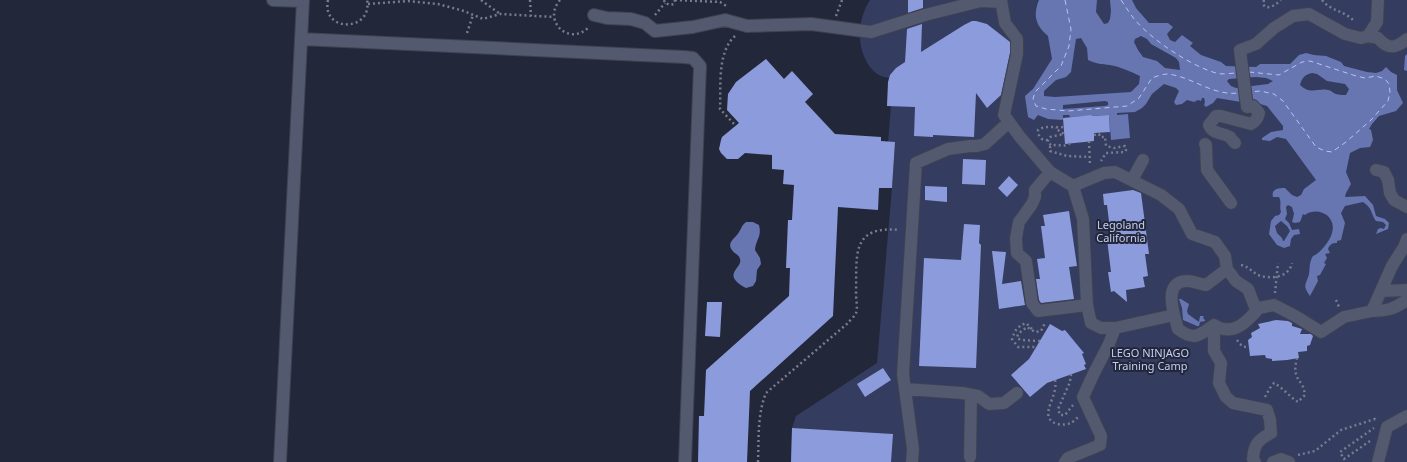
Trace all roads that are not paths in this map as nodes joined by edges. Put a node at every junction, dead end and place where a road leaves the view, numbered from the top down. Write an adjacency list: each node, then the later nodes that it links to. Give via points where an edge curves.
1 (273, 0): 2 (street)
2 (303, 0): 7 (street)
3 (1378, 0): 6 (street, via 1377,22)
4 (1001, 1): 5 (street, via 968,4 871,32 811,24 747,26 724,20 693,27 655,31 645,23 631,19 606,18); 9 (street, via 1005,23 1017,39 1017,54 1004,115)
5 (594, 14)
6 (1368, 36): 8 (street, via 1378,38 1384,45 1390,46 1401,44); 10 (street, via 1361,38 1344,34 1309,14 1293,16 1256,44 1240,50 1248,109 1253,106 1259,113 1256,122 1251,124 1216,116 1209,125 1211,130 1230,138)
7 (301, 39): 35 (street); 36 (street, via 693,58 700,66)
8 (1407, 39)
9 (1009, 122): 14 (street); 30 (street, via 985,144 948,149 916,162 903,374)
10 (1234, 143)
11 (1204, 144): 17 (street, via 1207,170)
12 (1143, 160): 15 (street)
13 (1376, 170): 18 (street, via 1384,172 1394,200)
14 (1050, 172): 16 (street); 24 (street, via 1035,190 1032,204 1019,222 1017,253 1026,261 1032,303 1038,311)
15 (1132, 180): 16 (street, via 1115,172 1104,173); 20 (street, via 1161,195 1179,210 1192,234 1214,242 1225,256)
16 (1073, 186): 24 (street, via 1083,219)
17 (1231, 203)
18 (1407, 207)
19 (1407, 238): 22 (street)
20 (1227, 269): 25 (street, via 1236,281 1248,289 1255,307); 27 (street, via 1206,285 1187,281 1174,287 1171,296)
21 (1407, 290): 22 (street)
22 (1381, 291): 26 (street)
23 (1407, 300): 26 (street, via 1386,311)
24 (1087, 305): 29 (street, via 1091,323 1101,328)
25 (1259, 308): 26 (street, via 1274,305 1320,332 1344,317); 28 (street, via 1238,328 1221,330)
26 (1372, 311)
27 (1174, 316): 28 (street, via 1178,329 1186,335 1199,335); 29 (street)
28 (1214, 326): 39 (street, via 1214,351 1221,363 1220,383 1226,397 1233,403 1267,410 1271,433 1257,442 1252,459)
29 (1115, 328): 38 (street, via 1093,375 1086,401 1101,436 1100,445 1068,458)
30 (905, 389): 32 (street); 37 (street, via 913,448)
31 (1017, 393): 32 (street, via 1004,403 989,404)
32 (972, 395): 34 (street)
33 (1407, 416): 40 (street, via 1387,427)
34 (970, 457)
35 (280, 462)
36 (684, 462)
37 (912, 462)
38 (1065, 462)
39 (1255, 462)
40 (1378, 462)

